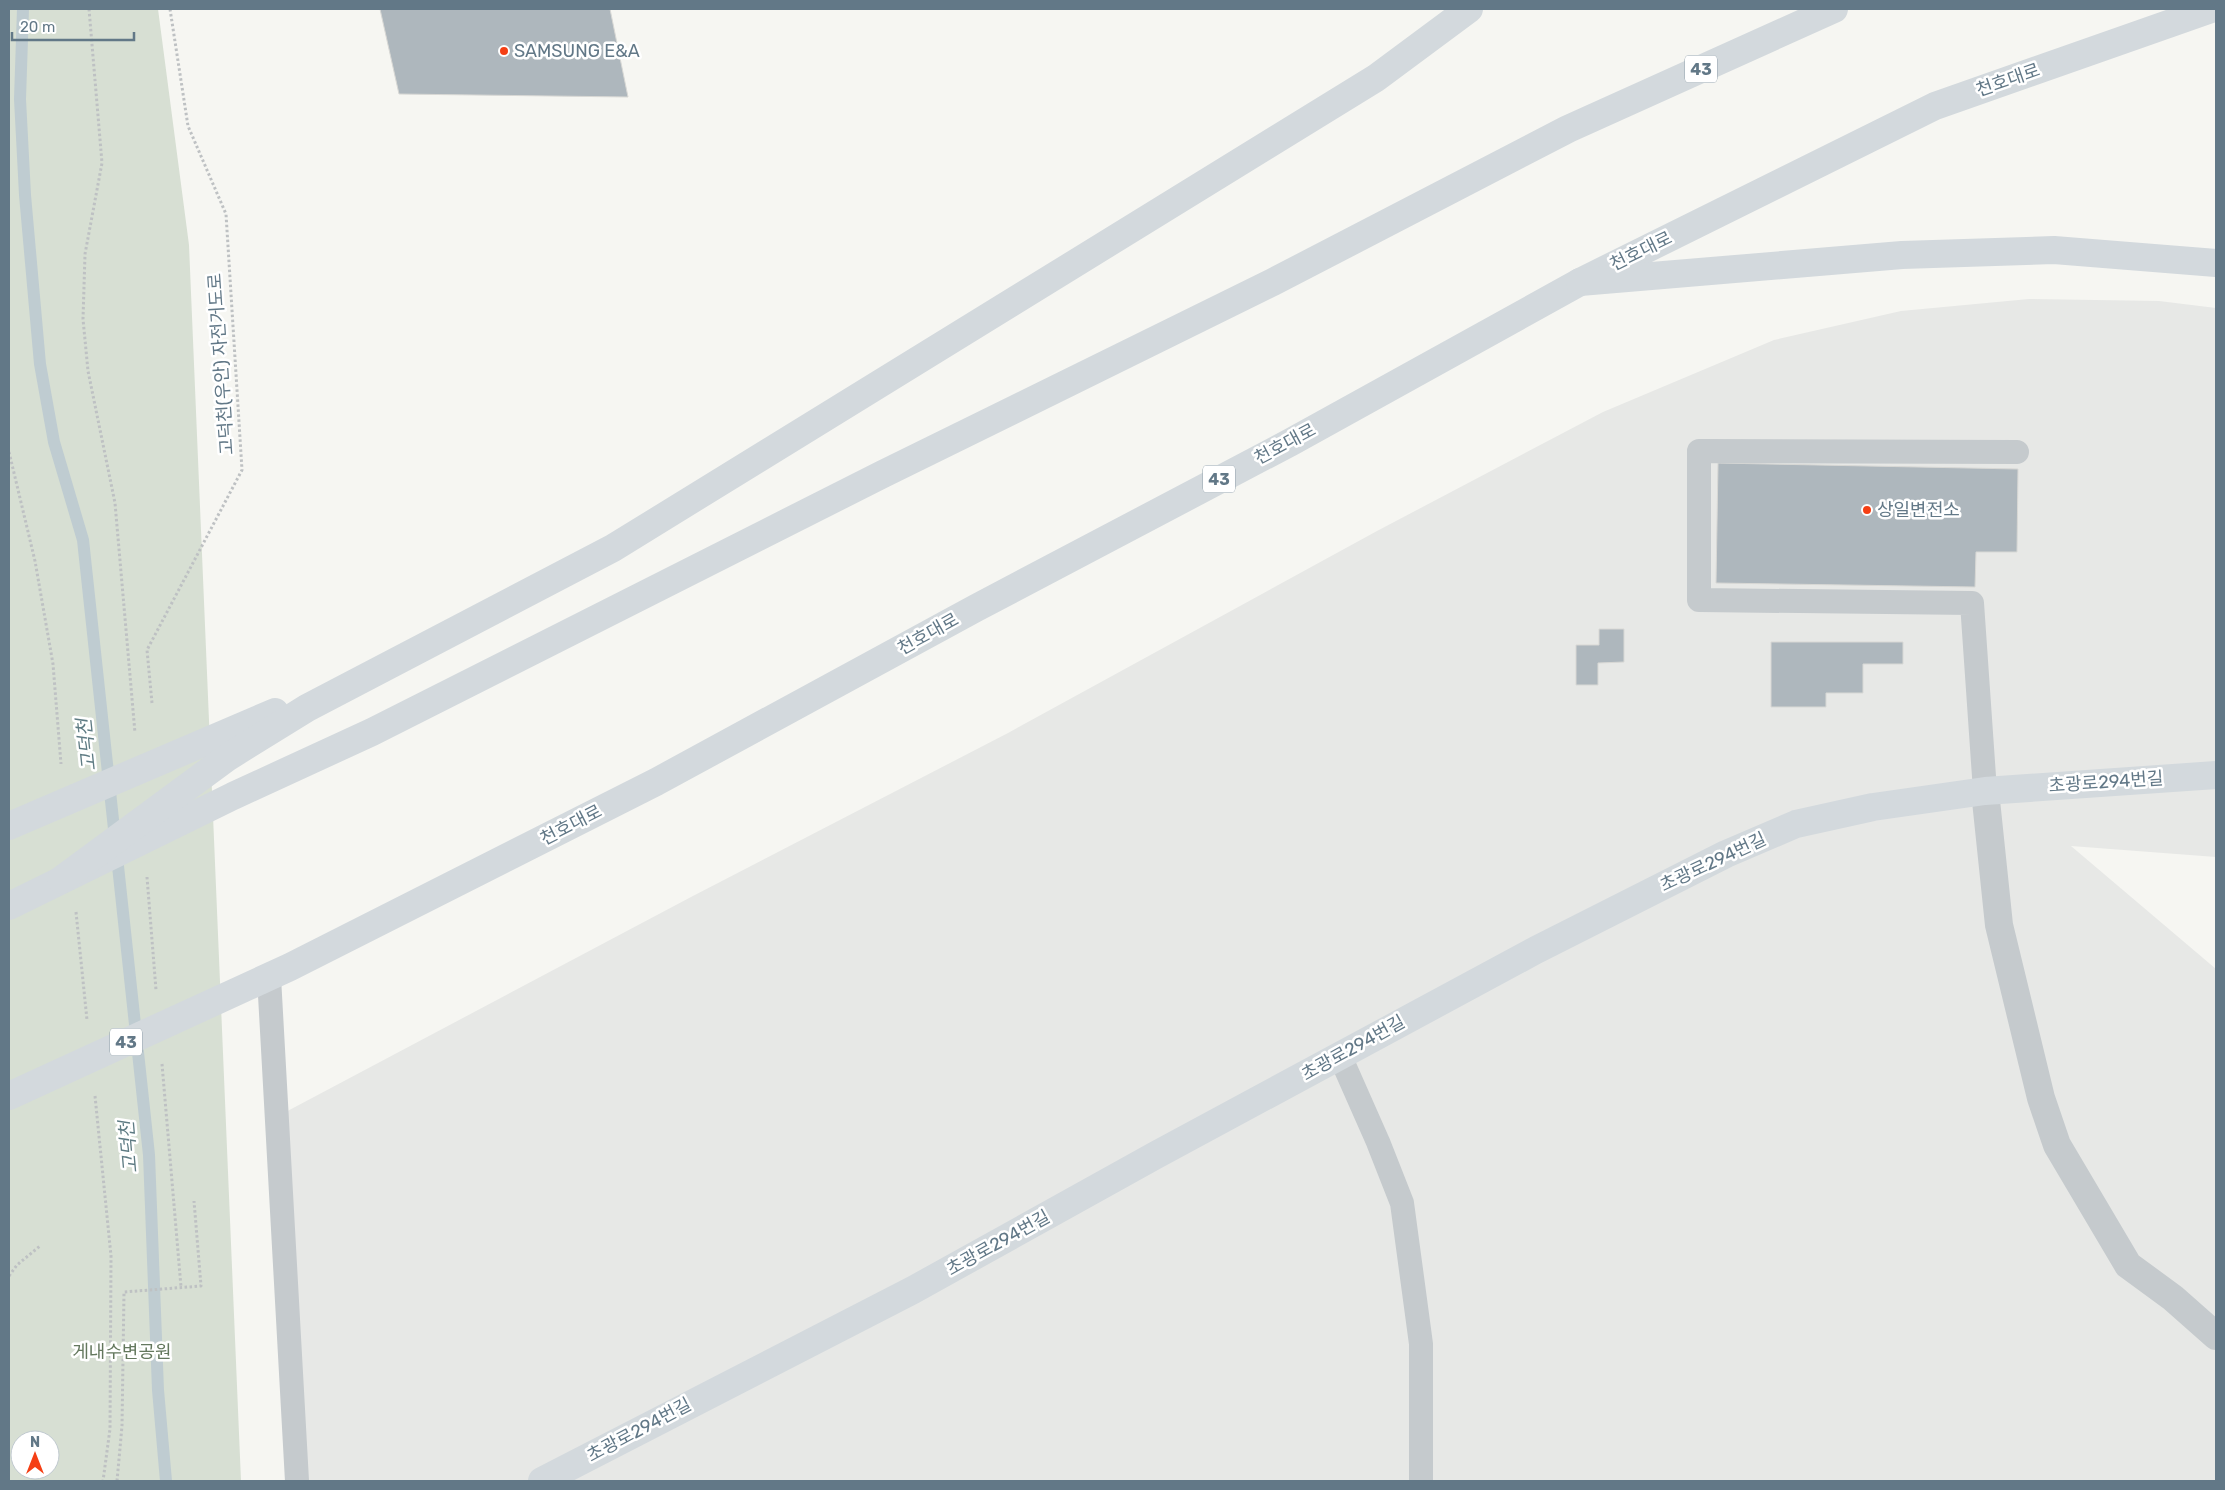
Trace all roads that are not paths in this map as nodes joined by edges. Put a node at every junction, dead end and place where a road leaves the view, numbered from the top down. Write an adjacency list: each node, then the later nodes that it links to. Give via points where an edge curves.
1 (1469, 9): 7 (main road, via 1376,78 613,548)
2 (1834, 9): 11 (main road, 43, via 1568,129 1273,282 381,728)
3 (2211, 9): 5 (main road, 천호대로 / 43, via 1935,106)
4 (2216, 263): 5 (main road, via 2054,250 1902,255)
5 (1580, 282): 13 (main road, 천호대로 / 43, via 1291,442 656,782)
6 (2016, 452): 9 (lane, via 1699,451 1699,600 1972,604)
7 (407, 655): 10 (main road); 11 (main road, via 307,708 228,757)
8 (2216, 775): 9 (main road, 초광로294번길)
9 (1985, 790): 14 (main road, 초광로294번길, via 1873,807 1796,824 1726,854 1556,939); 16 (street, via 1999,925 2042,1098 2057,1145 2128,1265)
10 (9, 826)
11 (61, 880): 12 (main road, 43)
12 (9, 906)
13 (269, 977): 15 (main road, 천호대로 / 43); 17 (lane)
14 (1340, 1056): 18 (main road, 초광로294번길, via 913,1290); 19 (lane, via 1402,1204 1421,1344)
15 (9, 1096)
16 (2216, 1336)
17 (297, 1481)
18 (542, 1481)
19 (1421, 1481)

